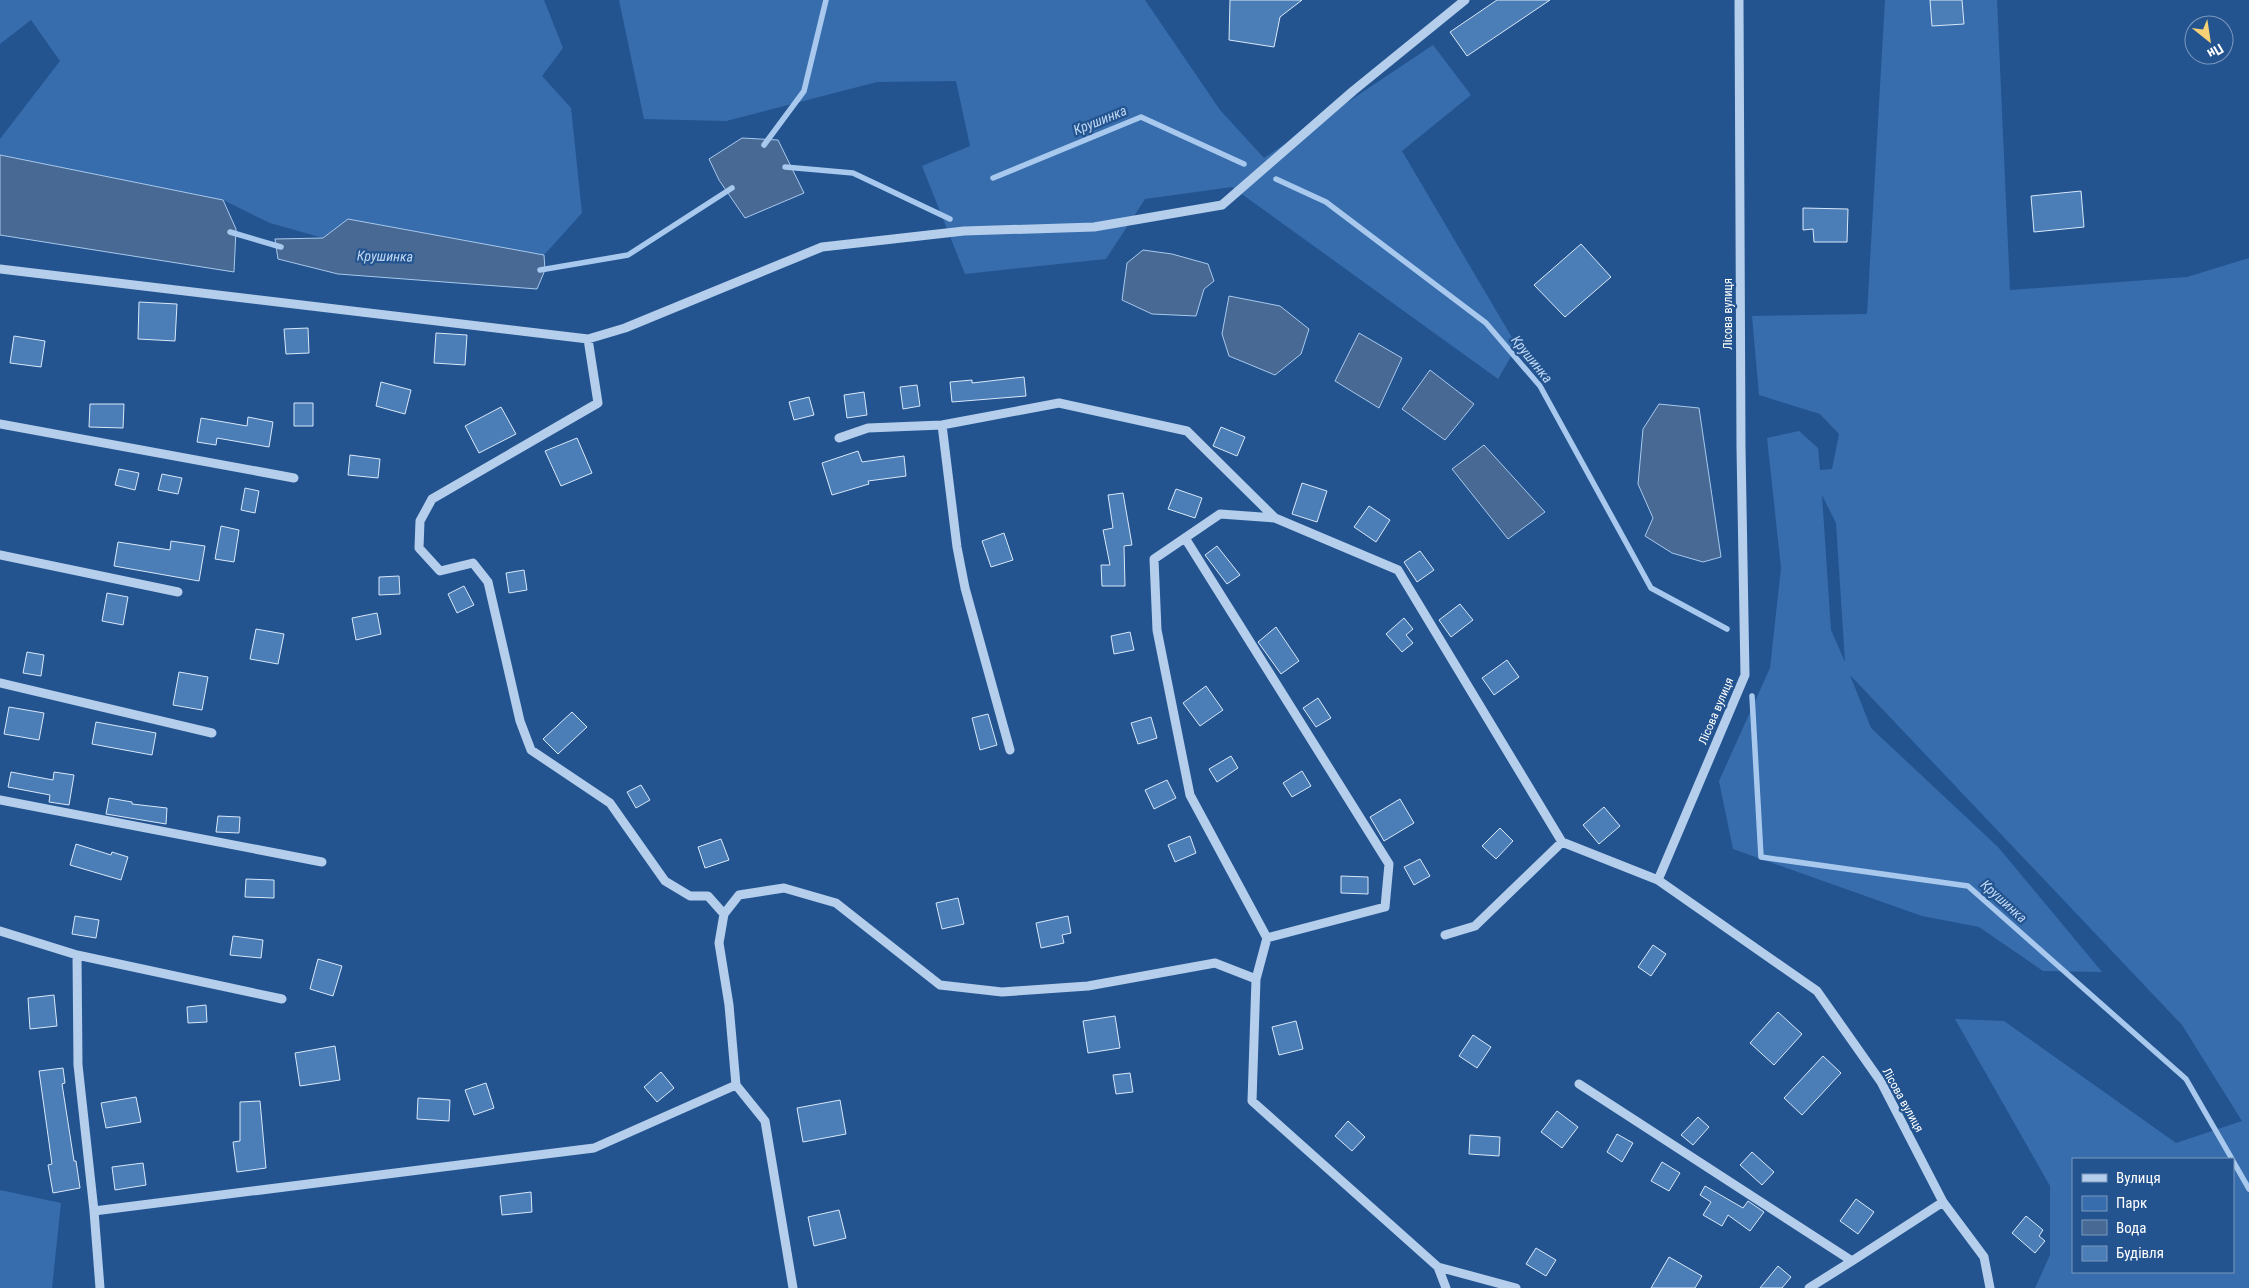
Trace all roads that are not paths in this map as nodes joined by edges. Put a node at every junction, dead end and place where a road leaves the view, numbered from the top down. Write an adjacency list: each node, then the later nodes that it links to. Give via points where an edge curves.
1 (1465, 0): 4 (street, via 1352,91 1222,204 1094,227 964,231 822,247 625,328)
2 (1739, 0): 19 (street, Лісова вулиця, via 1745,675)
3 (0, 269): 4 (street)
4 (588, 339): 20 (street, via 598,403 432,499 420,521 419,548 440,571 473,563 488,582 520,722 532,750 610,803 665,881 690,896 708,896)
5 (0, 424): 8 (street)
6 (942, 425): 7 (street, via 868,428); 9 (street, via 1059,403 1187,431); 15 (street, via 957,547)
7 (839, 438)
8 (294, 478)
9 (1275, 518): 10 (street, via 1220,514); 17 (street, via 1398,570)
10 (1185, 538): 23 (street, via 1154,559 1157,630 1190,795); 23 (street, via 1389,864 1385,907)
11 (0, 555): 12 (street)
12 (178, 592)
13 (0, 683): 14 (street)
14 (212, 733)
15 (1010, 750)
16 (0, 800): 18 (street)
17 (1562, 842): 19 (street); 22 (street, via 1475,926)
18 (322, 862)
19 (1658, 880): 29 (street, Лісова вулиця, via 1817,990 1882,1082)
20 (724, 914): 25 (street, via 739,895 784,888 836,903 940,985 1002,992 1088,986 1215,962); 28 (street, via 719,943 729,1005)
21 (0, 931): 24 (street)
22 (1445, 935)
23 (1267, 938): 25 (street)
24 (77, 955): 26 (street); 30 (street, via 78,1065)
25 (1256, 979): 32 (street, via 1252,1101)
26 (282, 999)
27 (1579, 1084): 31 (street)
28 (736, 1085): 30 (street, via 594,1148); 34 (street, via 765,1121)
29 (1943, 1202): 31 (street); 38 (street, Лісова вулиця, via 1984,1257)
30 (94, 1212): 33 (street)
31 (1852, 1261): 37 (street)
32 (1438, 1267): 35 (street); 36 (street)
33 (100, 1288)
34 (793, 1288)
35 (1446, 1288)
36 (1516, 1288)
37 (1808, 1288)
38 (1990, 1288)

